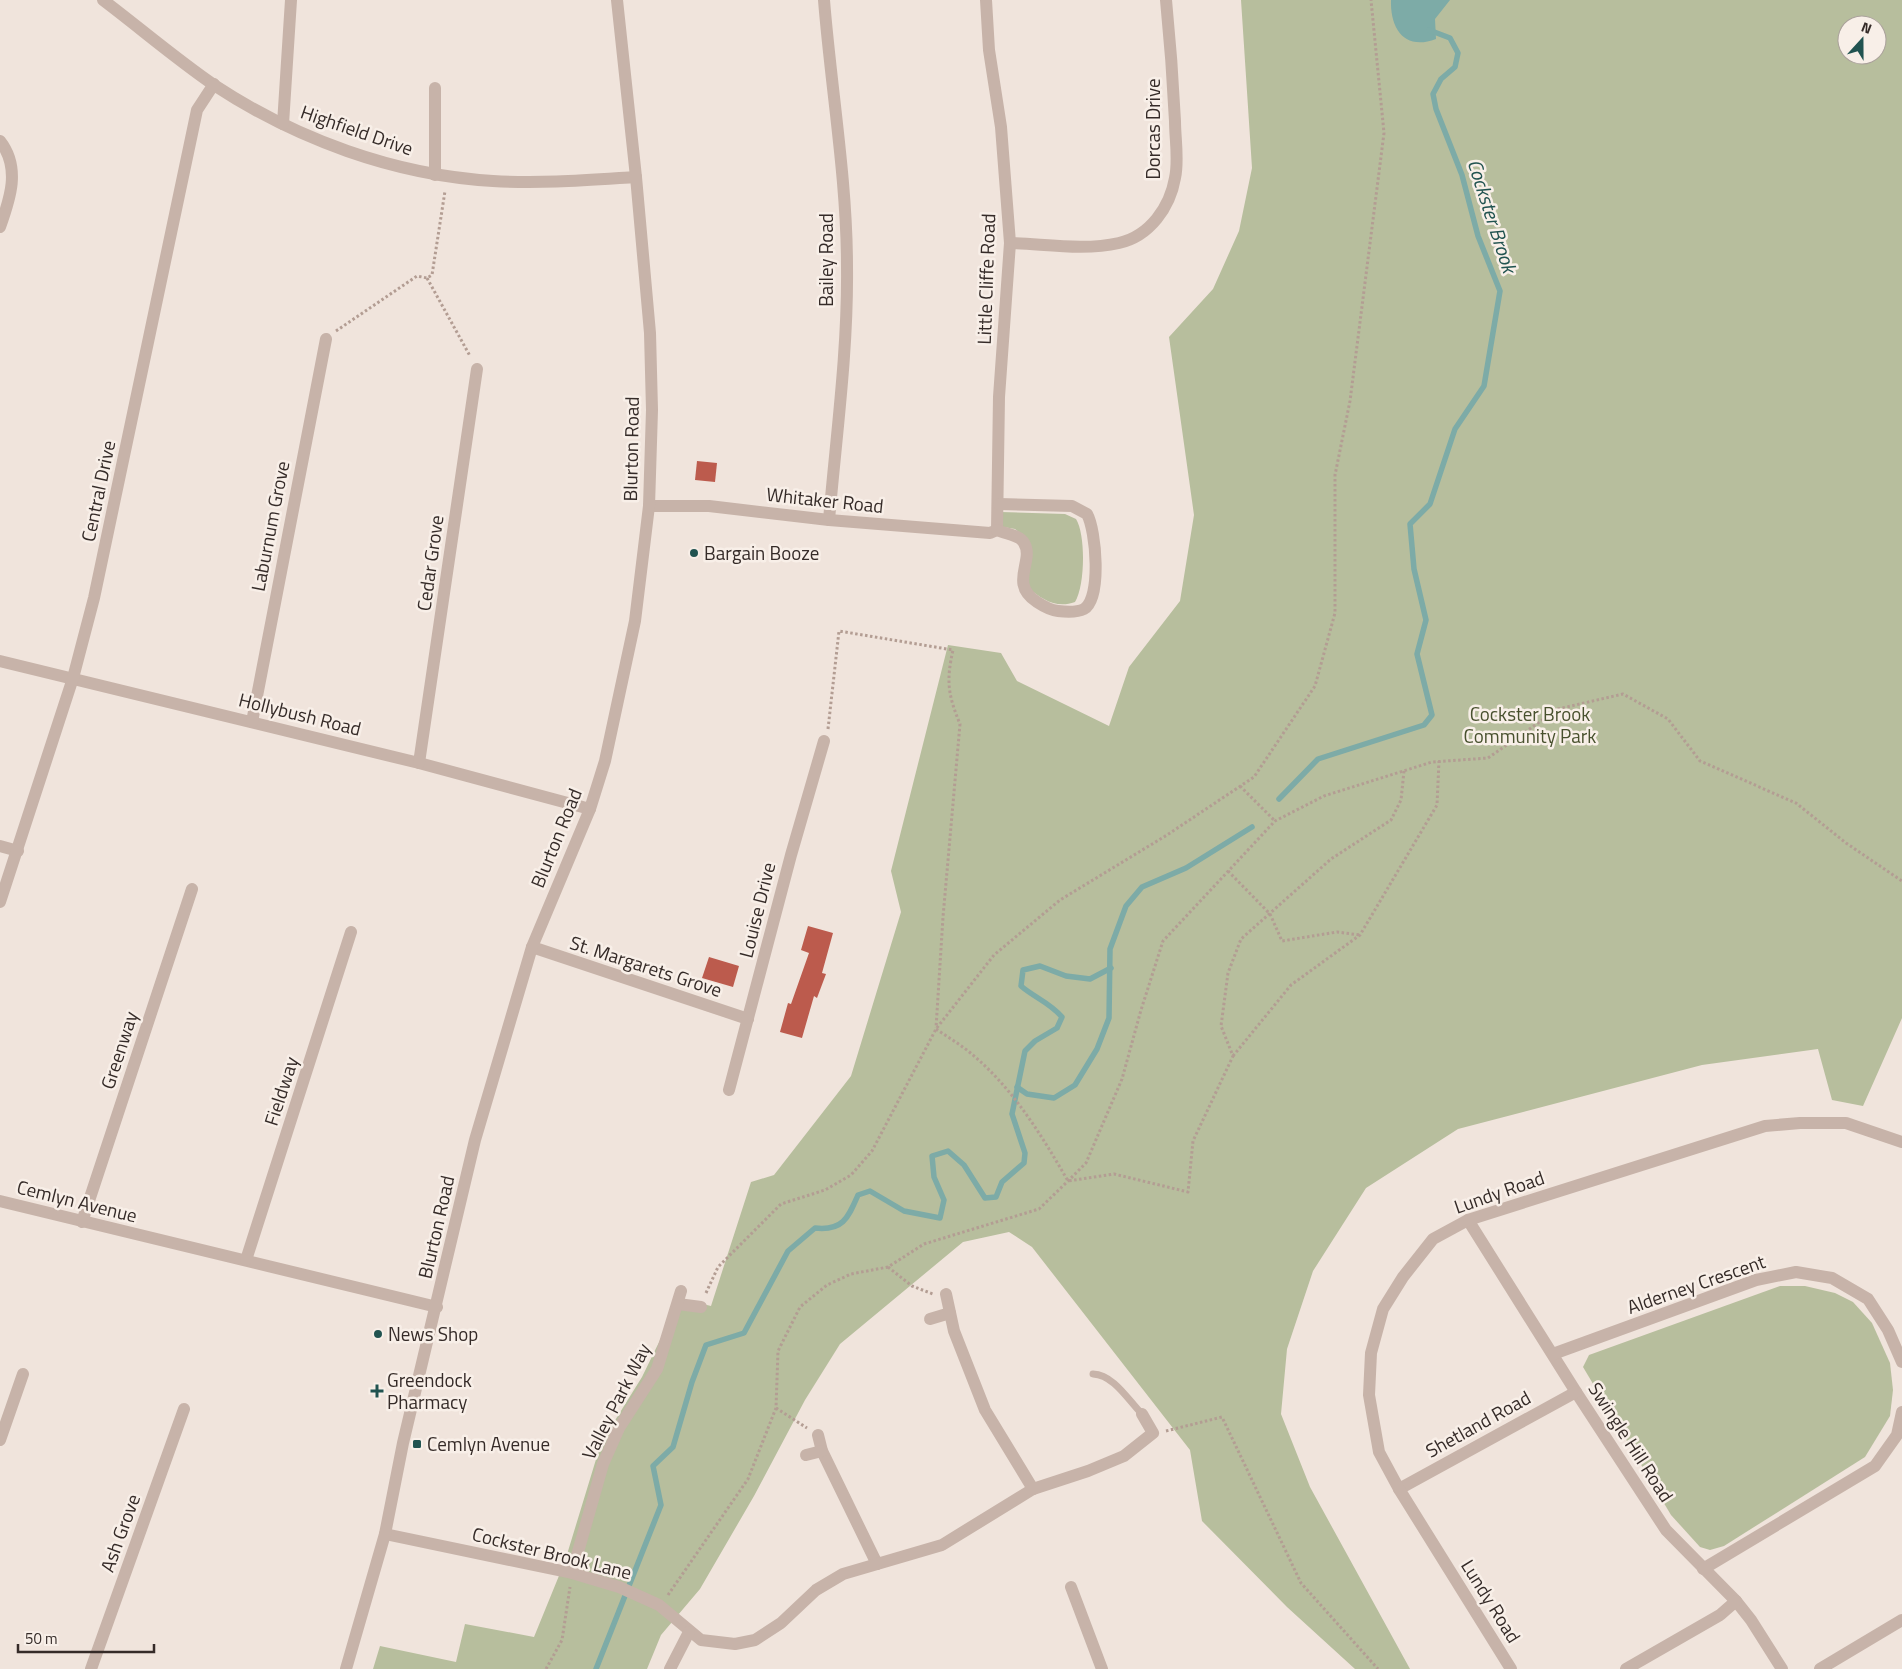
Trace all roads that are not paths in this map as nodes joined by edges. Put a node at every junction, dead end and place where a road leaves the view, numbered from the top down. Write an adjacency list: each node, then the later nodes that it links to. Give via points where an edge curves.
1 (103, 0): 7 (street, Highfield Drive)
2 (291, 0): 9 (street)
3 (617, 0): 12 (street, Blurton Road)
4 (824, 0): 19 (street, Bailey Road, via 845,209 847,269)
5 (986, 0): 14 (street, Little Cliffe Road, via 988,50 1001,128)
6 (1166, 0): 14 (street, Dorcas Drive, via 1171,42 1176,177 1159,218 1145,231 1121,243 1092,247)
7 (214, 84): 9 (street, Highfield Drive); 22 (street, Central Drive, via 197,110 94,598)
8 (435, 88): 11 (street)
9 (283, 124): 11 (street, Highfield Drive, via 360,156)
10 (0, 141): 13 (street, via 11,162 12,178 11,196)
11 (441, 176): 12 (street, Highfield Drive, via 550,182)
12 (636, 177): 18 (street, Blurton Road, via 650,333)
13 (0, 228)
14 (1010, 243): 17 (street, Little Cliffe Road, via 999,397)
15 (326, 338): 23 (street, Laburnum Grove)
16 (477, 369): 25 (street, Cedar Grove)
17 (999, 504): 20 (street, Little Cliffe Road); 20 (street, via 1072,506 1087,514 1095,534 1095,579 1085,608 1074,612 1056,611 1033,600 1023,583 1024,542 1017,536)
18 (649, 506): 19 (street, Whitaker Road, via 709,506); 26 (street, Blurton Road, via 635,621 605,761)
19 (829, 520): 20 (street, Whitaker Road, via 990,533)
20 (997, 530)
21 (0, 661): 22 (street, Hollybush Road)
22 (73, 678): 23 (street, Hollybush Road); 28 (street, Central Drive)
23 (252, 722): 25 (street, Hollybush Road)
24 (824, 741): 33 (street, Louise Drive)
25 (419, 763): 26 (street, Hollybush Road)
26 (590, 809): 32 (street, Blurton Road)
27 (0, 846): 28 (street)
28 (18, 850): 30 (street, Central Drive)
29 (192, 890): 38 (street, Greenway)
30 (0, 902)
31 (351, 932): 39 (street, Fieldway)
32 (532, 948): 33 (street, St. Margarets Grove); 43 (street, Blurton Road, via 476,1140)
33 (748, 1019): 34 (street, Louise Drive)
34 (729, 1090)
35 (1902, 1142): 37 (street, Lundy Road, via 1846,1123 1765,1126)
36 (0, 1201): 38 (street, Cemlyn Avenue)
37 (1468, 1220): 47 (street, Swingle Hill Road); 61 (street, Lundy Road, via 1433,1239 1403,1277 1383,1309 1371,1353 1369,1395 1373,1423 1379,1452)
38 (82, 1222): 39 (street, Cemlyn Avenue)
39 (246, 1260): 43 (street, Cemlyn Avenue)
40 (681, 1291): 42 (street, Valley Park Way)
41 (946, 1294): 45 (street)
42 (678, 1304): 44 (street); 65 (street, Valley Park Way, via 657,1369 619,1428 603,1464)
43 (437, 1307): 62 (street, Blurton Road, via 403,1443)
44 (701, 1308)
45 (950, 1313): 46 (street); 60 (street, via 985,1410)
46 (930, 1318)
47 (1553, 1354): 48 (street, Alderney Crescent, via 1756,1280 1796,1272 1832,1278 1868,1300 1888,1330); 51 (street, Swingle Hill Road)
48 (1902, 1362)
49 (23, 1374): 57 (street)
50 (1093, 1374): 54 (lane, Cockster Brook Lane, via 1101,1374 1111,1381)
51 (1576, 1392): 61 (street, Shetland Road); 64 (street, Swingle Hill Road, via 1666,1530)
52 (184, 1409): 70 (street, Ash Grove)
53 (1902, 1412): 55 (street)
54 (1142, 1414): 60 (street, Cockster Brook Lane, via 1153,1433 1124,1456)
55 (1900, 1429): 64 (street, via 1875,1466)
56 (818, 1435): 58 (street)
57 (0, 1440)
58 (822, 1451): 59 (street); 63 (street)
59 (806, 1455)
60 (1034, 1489): 63 (street, Cockster Brook Lane, via 942,1545)
61 (1399, 1489): 74 (street, Lundy Road)
62 (385, 1534): 65 (street, Cockster Brook Lane); 71 (street, Blurton Road)
63 (877, 1564): 69 (street, Cockster Brook Lane, via 843,1574 816,1590 781,1623 755,1640 736,1644 701,1640)
64 (1703, 1569): 67 (street, Swingle Hill Road)
65 (572, 1573): 69 (street, Cockster Brook Lane, via 639,1594 660,1605)
66 (1070, 1587): 73 (street)
67 (1736, 1601): 75 (street, via 1720,1615); 76 (street, Swingle Hill Road)
68 (1902, 1620): 77 (street)
69 (689, 1632): 72 (street)
70 (91, 1669)
71 (346, 1669)
72 (670, 1669)
73 (1102, 1669)
74 (1511, 1669)
75 (1626, 1669)
76 (1782, 1669)
77 (1820, 1669)

